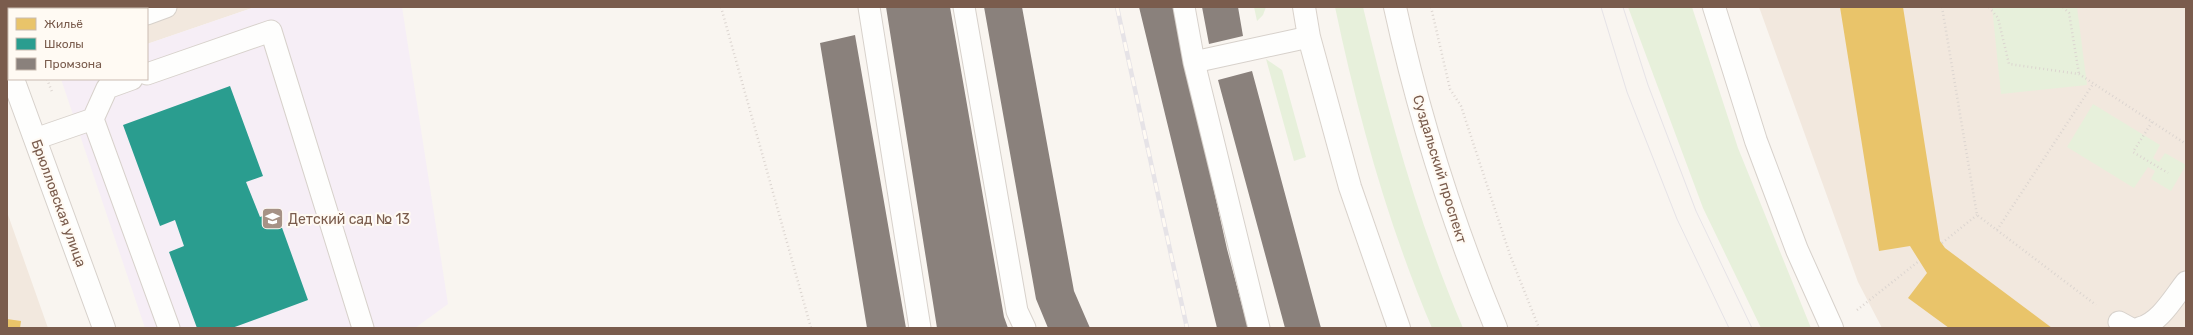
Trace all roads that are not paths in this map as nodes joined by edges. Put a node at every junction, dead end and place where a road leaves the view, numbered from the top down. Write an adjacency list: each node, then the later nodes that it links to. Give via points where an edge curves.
1 (166, 7): 8 (lane)
2 (870, 7): 20 (lane)
3 (964, 7): 21 (lane, via 1018,311)
4 (1184, 7): 10 (lane)
5 (1304, 7): 9 (main road)
6 (1396, 7): 24 (main road, Суздальский проспект, via 1408,63 1436,162 1474,275)
7 (1714, 7): 25 (main road, via 1756,142 1797,250)
8 (148, 14)
9 (1309, 37): 10 (lane); 23 (main road, via 1350,187)
10 (1194, 62): 22 (lane)
11 (148, 74): 19 (lane, via 271,31)
12 (14, 80): 15 (main road, Брюлловская улица)
13 (129, 80): 14 (lane, via 107,88)
14 (93, 118): 15 (lane); 18 (lane)
15 (35, 139): 17 (main road, Брюлловская улица)
16 (2186, 282): 26 (lane, via 2161,314 2146,326)
17 (104, 328)
18 (169, 328)
19 (363, 328)
20 (920, 328)
21 (1025, 328)
22 (1259, 328)
23 (1399, 328)
24 (1496, 328)
25 (1832, 328)
26 (2139, 328)

